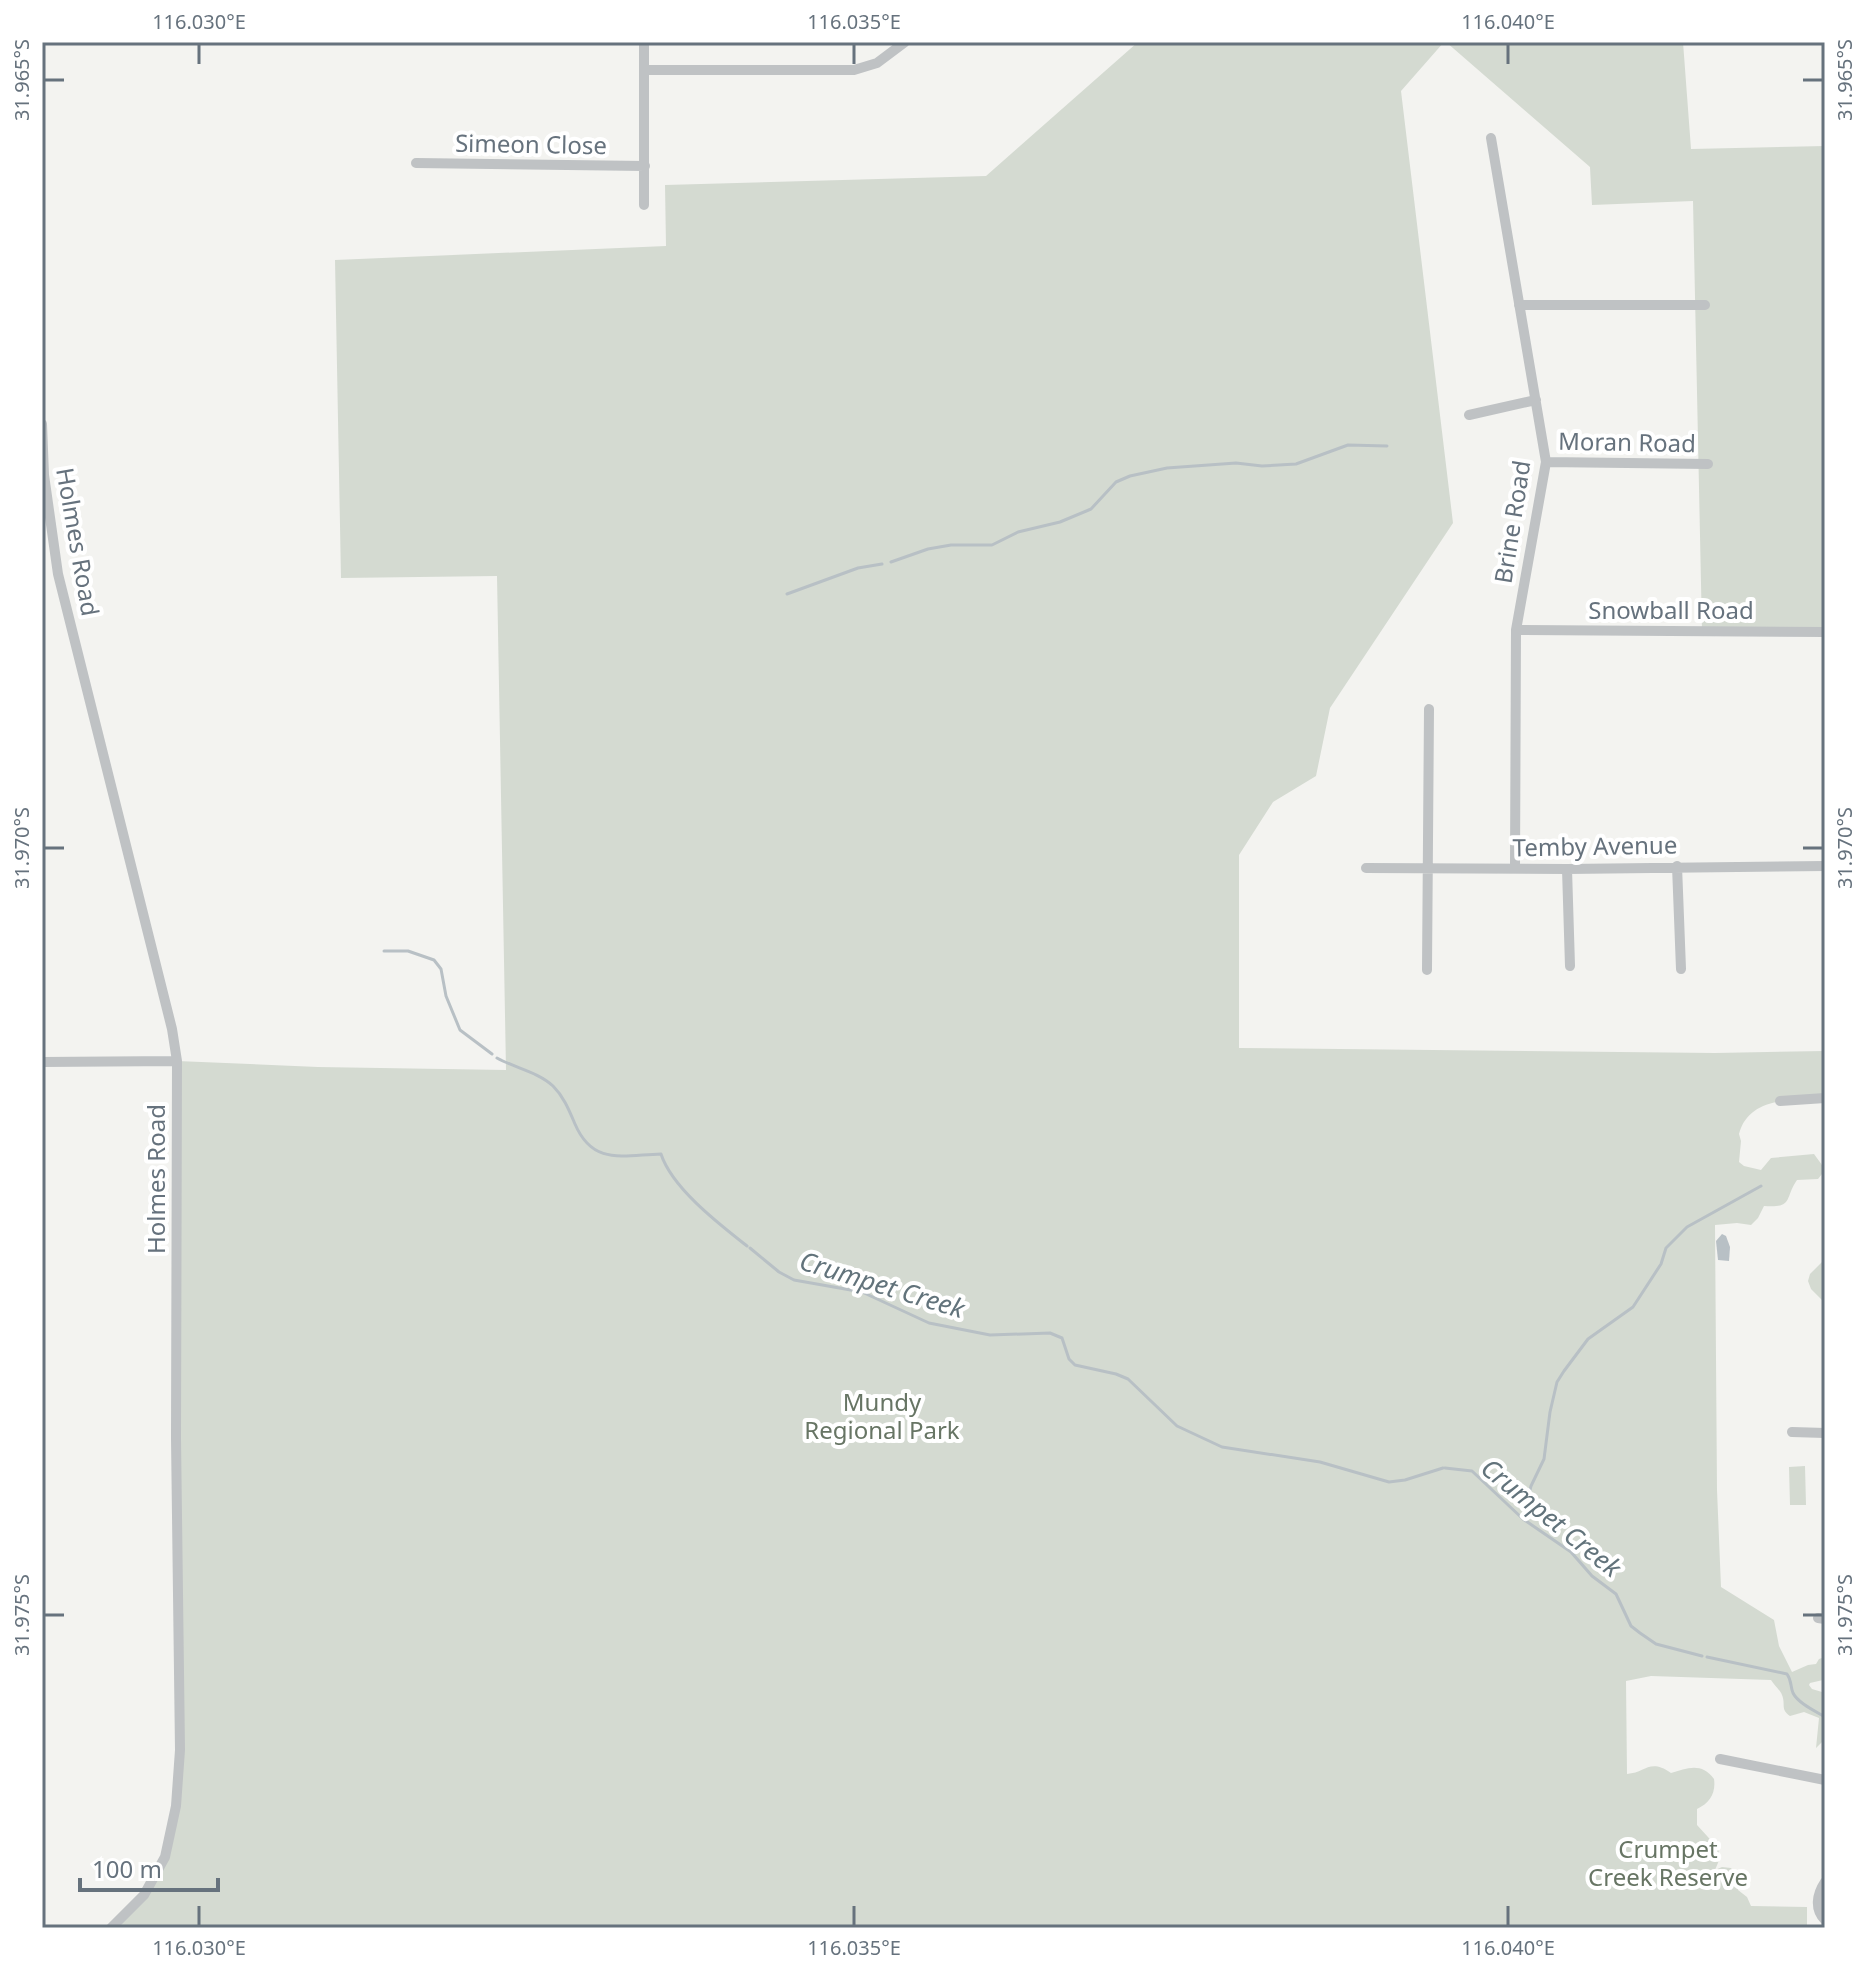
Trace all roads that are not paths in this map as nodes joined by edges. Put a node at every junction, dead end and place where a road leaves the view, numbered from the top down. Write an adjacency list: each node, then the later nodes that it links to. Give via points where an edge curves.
1 (644, 42): 3 (street)
2 (905, 42): 3 (street, via 877,63 854,70)
3 (645, 70): 6 (street)
4 (1491, 138): 8 (street, Brine Road)
5 (416, 163): 6 (street, Simeon Close)
6 (645, 166): 7 (street)
7 (644, 205)
8 (1519, 305): 9 (street); 10 (street, Brine Road)
9 (1705, 305)
10 (1536, 400): 11 (street); 13 (street, Brine Road)
11 (1469, 415)
12 (42, 424): 27 (street, Holmes Road, via 58,574)
13 (1546, 462): 14 (street, Moran Road); 15 (street, Brine Road)
14 (1708, 464)
15 (1516, 630): 16 (street, Snowball Road); 21 (street, Brine Road)
16 (1825, 632)
17 (1429, 709): 22 (street)
18 (1677, 866): 19 (street, Temby Avenue); 23 (street, Temby Avenue); 25 (street)
19 (1825, 866)
20 (1366, 868): 22 (street, Temby Avenue)
21 (1515, 868): 22 (street, Temby Avenue); 23 (street, Temby Avenue)
22 (1428, 869): 26 (street)
23 (1567, 869): 24 (street)
24 (1570, 966)
25 (1681, 969)
26 (1427, 970)
27 (177, 1061): 28 (street); 37 (street, Holmes Road, via 176,1806 165,1857 144,1895)
28 (42, 1062)
29 (1825, 1098): 30 (street)
30 (1780, 1101)
31 (1792, 1432): 32 (street)
32 (1825, 1433)
33 (1720, 1759): 34 (street)
34 (1825, 1780)
35 (1825, 1882): 36 (street, via 1817,1894)
36 (1825, 1920)
37 (111, 1928)

